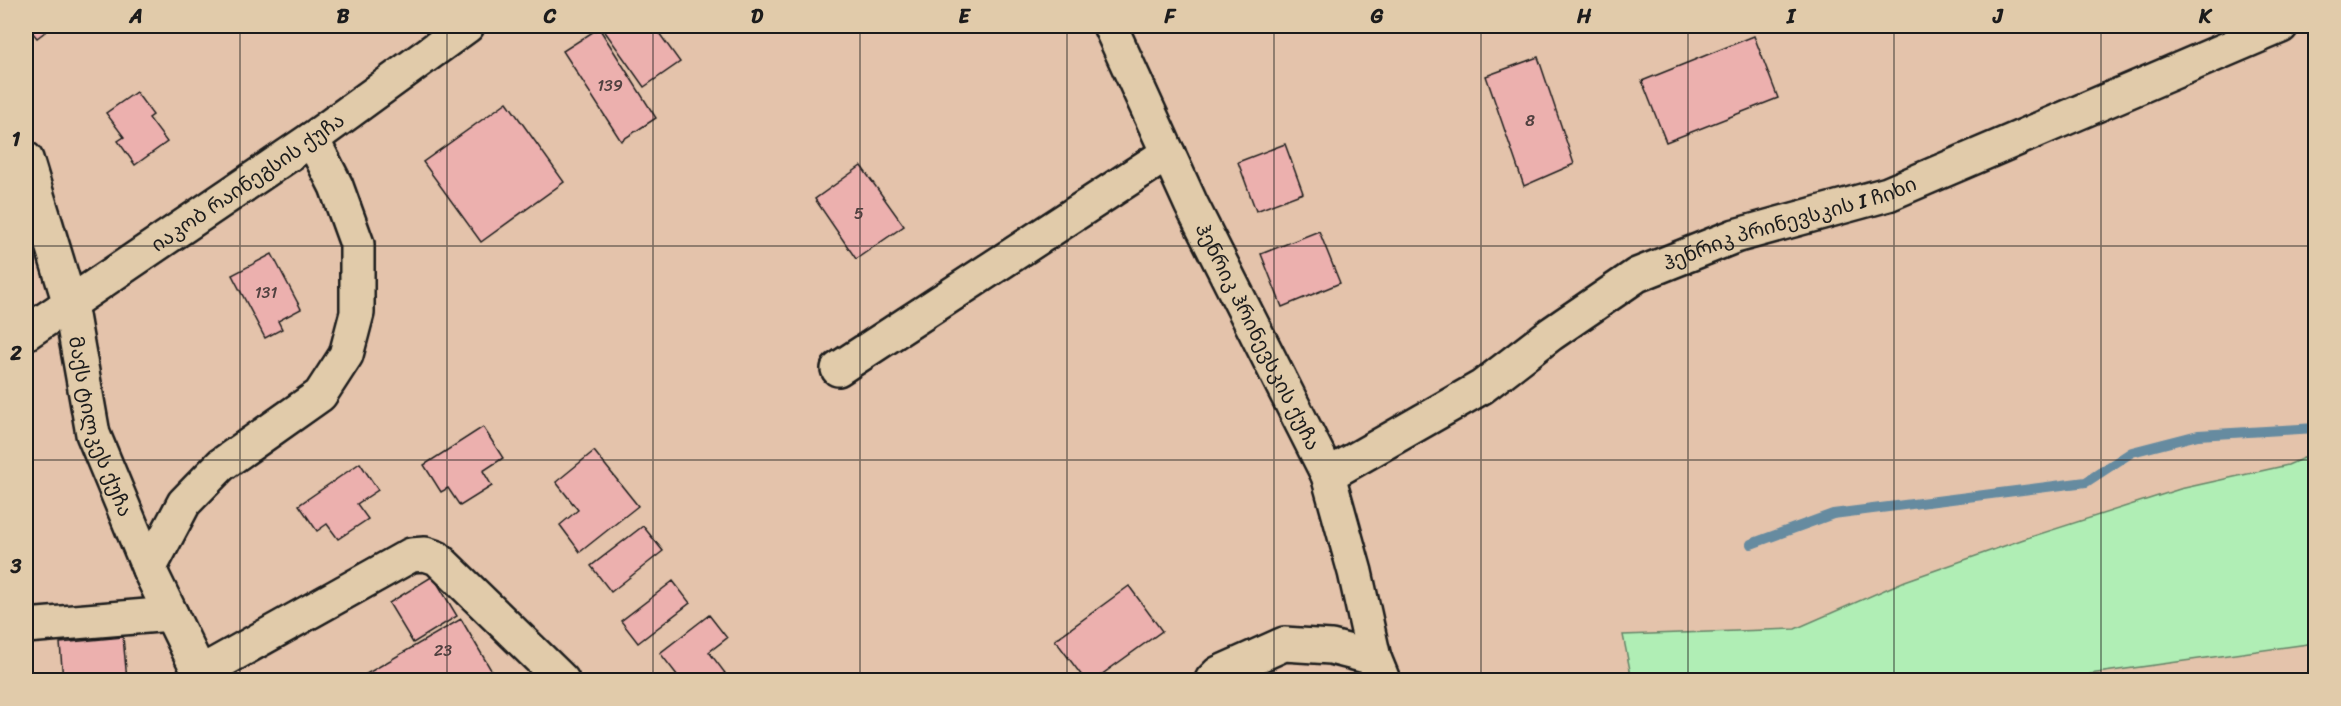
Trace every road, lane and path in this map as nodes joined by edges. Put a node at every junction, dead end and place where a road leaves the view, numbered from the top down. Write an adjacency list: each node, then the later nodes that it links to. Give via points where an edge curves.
1 (467, 26): 4 (street, იაკობ რაინეგსის ქუჩა)
2 (2281, 26): 10 (street, ჰენრიკ პრინევსკის I ჩიხი, via 1888,194 1735,236 1637,275 1482,387)
3 (1116, 27): 5 (street, ჰენრიკ ჰრინევსკის ქუჩა)
4 (312, 139): 7 (street, იაკობ რაინეგსის ქუჩა); 11 (street, via 336,186 357,244 357,314 346,355 320,395 221,465 184,503)
5 (1168, 153): 9 (street); 10 (street, ჰენრიკ ჰრინევსკის ქუჩა)
6 (26, 159): 7 (street, მაქს ტილკეს ქუჩა)
7 (70, 304): 8 (street, იაკობ რაინეგსის ქუჩა); 11 (street, მაქს ტილკეს ქუჩა, via 93,434)
8 (26, 333)
9 (838, 369)
10 (1328, 476): 14 (street, ჰენრიკ ჰრინევსკის ქუჩა)
11 (149, 569): 12 (street, მაქს ტილკეს ქუჩა)
12 (171, 614): 13 (street); 15 (street, მაქს ტილკეს ქუჩა)
13 (26, 626)
14 (1378, 669): 17 (street, via 1331,647 1284,644 1220,673)
15 (201, 677): 16 (street, via 411,555 425,554 438,558)
16 (562, 681)
17 (1212, 681)

